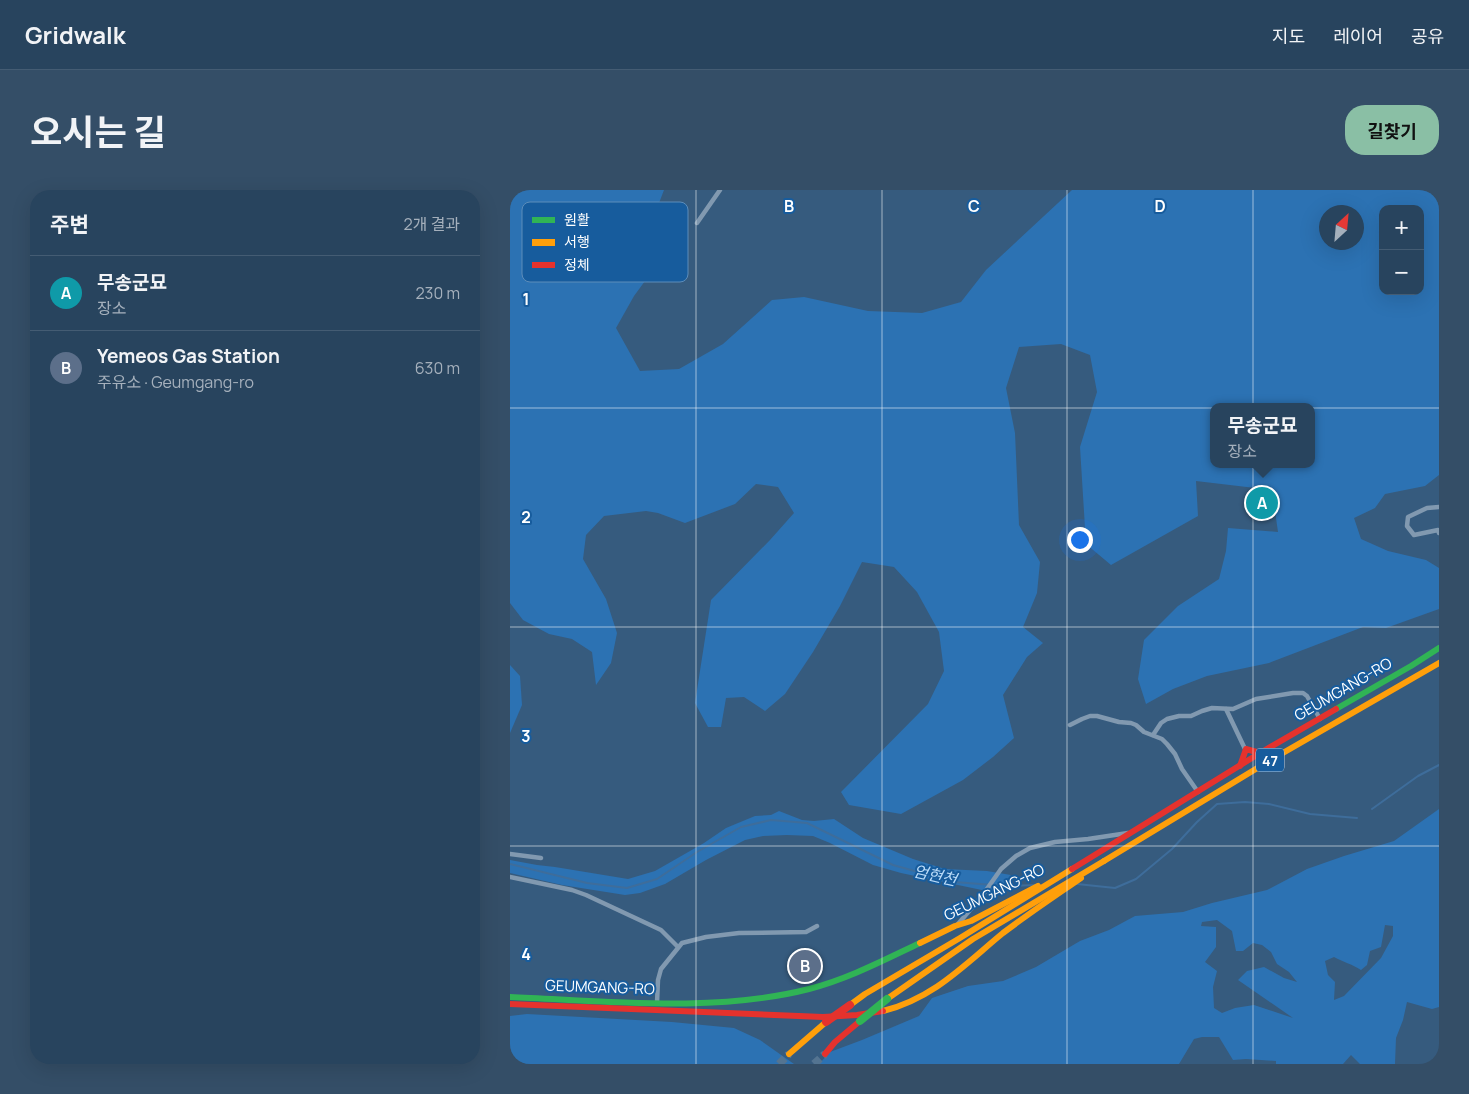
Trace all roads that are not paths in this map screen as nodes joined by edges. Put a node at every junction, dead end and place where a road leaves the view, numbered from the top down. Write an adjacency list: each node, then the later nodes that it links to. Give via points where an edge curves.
1 (720, 190): 2 (street)
2 (697, 223)
3 (1439, 507): 4 (street, via 1427,508 1408,517 1408,526 1414,536 1438,530)
4 (1439, 533)
5 (1439, 648): 8 (main road, GEUMGANG-RO / 47)
6 (1439, 663): 15 (main road, GEUMGANG-RO / 47)
7 (1226, 709): 8 (street, via 1256,699 1303,693); 10 (street, via 1212,708 1191,716 1167,719); 11 (street)
8 (1320, 719): 12 (main road, GEUMGANG-RO / 47)
9 (1070, 725): 10 (street, via 1097,716 1136,725)
10 (1153, 735): 16 (street, via 1162,738 1171,749)
11 (1246, 750): 12 (main road); 13 (street); 14 (main road)
12 (1260, 753): 13 (main road, GEUMGANG-RO / 47)
13 (1249, 760): 14 (main road, GEUMGANG-RO / 47); 15 (street)
14 (1240, 766): 16 (main road, GEUMGANG-RO / 47)
15 (1254, 770): 21 (main road, GEUMGANG-RO / 47)
16 (1198, 792): 17 (main road, GEUMGANG-RO / 47)
17 (1134, 832): 22 (main road, GEUMGANG-RO / 47); 24 (street, via 1030,848 1001,869)
18 (510, 854): 19 (street)
19 (541, 858)
20 (510, 877): 25 (street, via 586,895 661,930)
21 (1043, 900): 28 (main road, GEUMGANG-RO, via 932,990 873,1014 823,1017); 30 (main road, 47, bridge, via 958,949 887,999)
22 (1015, 901): 24 (main road, GEUMGANG-RO); 29 (main road, 47, bridge, via 865,994)
23 (817, 926): 25 (street, via 806,932 706,937)
24 (955, 926): 27 (main road, GEUMGANG-RO, via 867,968 810,989 767,998)
25 (678, 947): 27 (street, via 661,970)
26 (510, 997): 27 (main road, GEUMGANG-RO)
27 (657, 1003)
28 (510, 1004)
29 (789, 1054)
30 (825, 1054)

